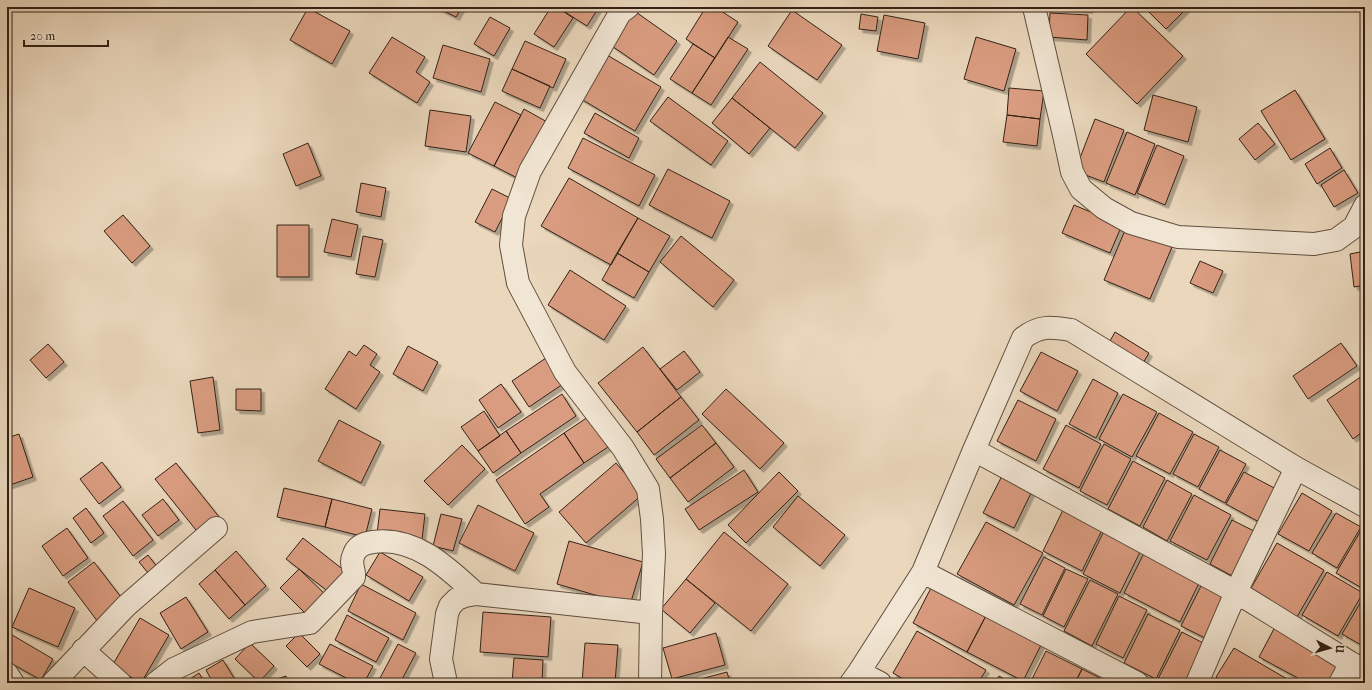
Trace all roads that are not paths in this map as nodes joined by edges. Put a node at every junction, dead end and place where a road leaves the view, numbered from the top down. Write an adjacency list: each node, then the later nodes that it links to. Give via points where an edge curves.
1 (628, 7): 11 (street, via 620,13 530,171 514,216 511,245 518,283 565,372 623,448 648,489 654,554)
2 (1034, 7): 3 (street, via 1072,172 1080,189 1104,208 1131,223 1178,237 1314,244 1336,240 1354,226)
3 (1365, 206)
4 (974, 450): 5 (street, via 1023,338 1033,330 1058,328 1071,330); 8 (street); 9 (street)
5 (1296, 468): 6 (street); 9 (street)
6 (1365, 506)
7 (216, 528): 12 (street, via 126,606)
8 (924, 572): 15 (street); 23 (street)
9 (1236, 592): 13 (street); 24 (street)
10 (476, 594): 11 (street); 19 (street, via 447,568 413,546 379,541 366,543 356,549 353,556 351,565 354,577 310,623 252,632 174,669); 20 (street, via 457,599 447,614 441,658)
11 (651, 613): 21 (street)
12 (84, 650): 17 (street); 18 (street)
13 (1358, 666): 25 (street)
14 (7, 674): 16 (street)
15 (855, 677): 22 (street)
16 (14, 683)
17 (53, 683)
18 (120, 683)
19 (156, 683)
20 (446, 683)
21 (650, 683)
22 (880, 683)
23 (1137, 683)
24 (1197, 683)
25 (1340, 683)

